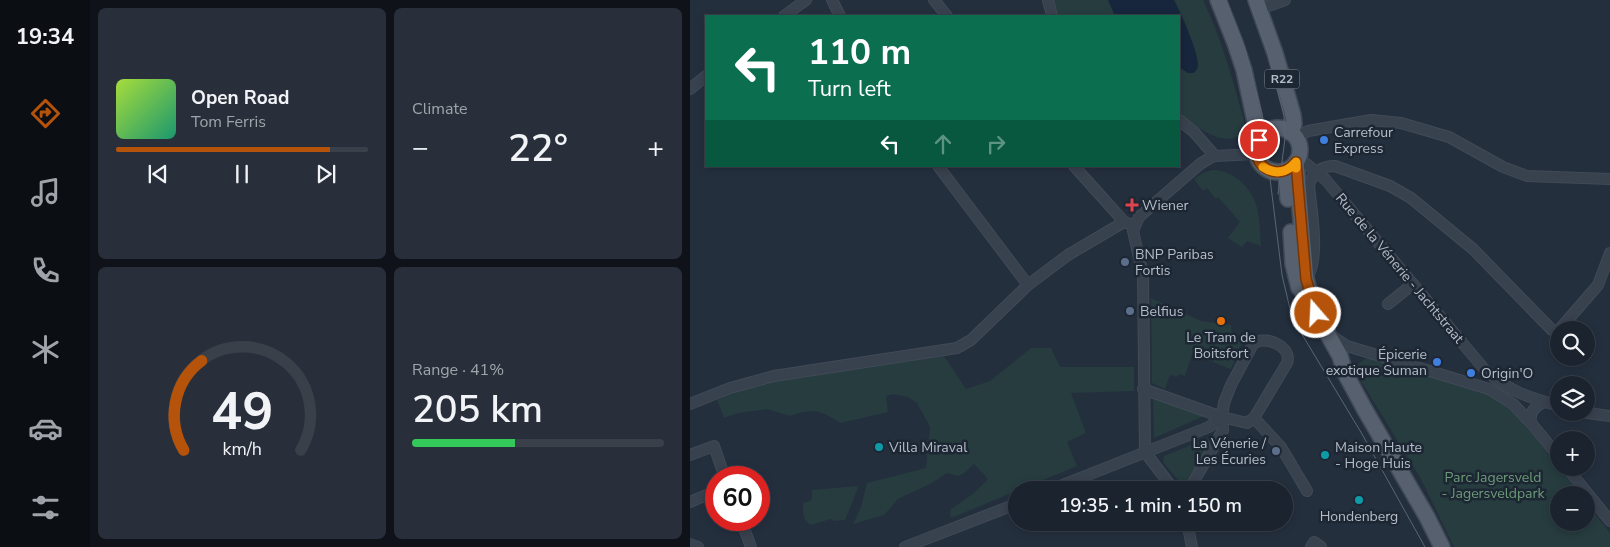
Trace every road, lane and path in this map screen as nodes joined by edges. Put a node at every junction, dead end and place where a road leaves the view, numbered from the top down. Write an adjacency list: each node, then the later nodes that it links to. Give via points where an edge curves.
1 (806, 0): 8 (street)
2 (832, 0): 9 (street)
3 (934, 0): 10 (street)
4 (1048, 0): 11 (street)
5 (1218, 0): 16 (main road, R22, via 1244,70)
6 (1284, 0): 7 (street)
7 (1258, 5): 15 (main road, R22, via 1293,115)
8 (785, 15)
9 (840, 15)
10 (946, 15)
11 (1052, 15)
12 (705, 77): 13 (street)
13 (690, 89)
14 (1180, 121): 17 (street)
15 (1293, 136): 16 (main road, via 1284,130 1273,129 1263,134); 18 (main road, R22, via 1299,149); 22 (street, via 1371,120 1401,123 1449,137 1503,167 1527,176)
16 (1257, 147): 17 (street, via 1215,149); 18 (main road, via 1259,162 1268,170 1278,172)
17 (1213, 154): 23 (street, via 1207,153 1200,164)
18 (1291, 166): 21 (street, Rue de la Vénerie - Jachtstraat, via 1306,163); 25 (main road, R22); 33 (main road, R22, via 1293,264 1298,284 1315,328)
19 (939, 167): 27 (street)
20 (1075, 167): 23 (street)
21 (1316, 171): 25 (street, via 1309,185 1313,262); 26 (street, Rue de la Vénerie - Jachtstraat); 30 (street, via 1335,166 1390,186 1411,198 1473,249)
22 (1610, 179)
23 (1129, 224): 27 (street, via 1068,255); 35 (street, via 1142,266)
24 (1610, 253): 29 (street, via 1598,286)
25 (1306, 279): 31 (main road, R22, via 1316,313)
26 (1413, 284): 28 (street); 32 (street, Rue de la Vénerie - Jachtstraat)
27 (1028, 285): 38 (street, via 971,340 957,348 774,376 730,388)
28 (1388, 304)
29 (1567, 321)
30 (1550, 328)
31 (1327, 333): 33 (main road, R22); 34 (street, via 1347,346)
32 (1485, 370): 34 (street); 36 (street, Rue de la Vénerie - Jachtstraat, via 1514,392)
33 (1345, 373): 66 (main road, R22)
34 (1476, 384): 43 (street, via 1513,404)
35 (1143, 389): 42 (street); 45 (street)
36 (1545, 402): 37 (street, Rue de la Vénerie - Jachtstraat); 43 (street, via 1533,409)
37 (1550, 403)
38 (690, 404)
39 (1257, 414): 42 (street, via 1247,423); 42 (street, via 1289,358 1286,350 1262,339 1253,344 1231,385); 52 (street)
40 (1595, 414): 41 (street)
41 (1610, 416)
42 (1222, 417): 45 (street, via 1209,427); 51 (street, via 1223,430)
43 (1531, 423): 44 (street)
44 (1550, 446)
45 (1144, 452): 49 (street); 50 (street)
46 (690, 455): 47 (street, via 714,446)
47 (721, 466)
48 (1573, 476): 56 (street)
49 (1072, 481)
50 (1167, 481)
51 (1194, 481)
52 (1307, 492)
53 (705, 496): 54 (street)
54 (690, 502)
55 (1008, 507): 62 (street)
56 (1610, 521)
57 (745, 531): 61 (street)
58 (1189, 531): 63 (street)
59 (690, 544): 60 (street)
60 (698, 547)
61 (751, 547)
62 (905, 547)
63 (1192, 547)
64 (1311, 547): 65 (street, via 1314,542)
65 (1321, 547)
66 (1442, 547)

